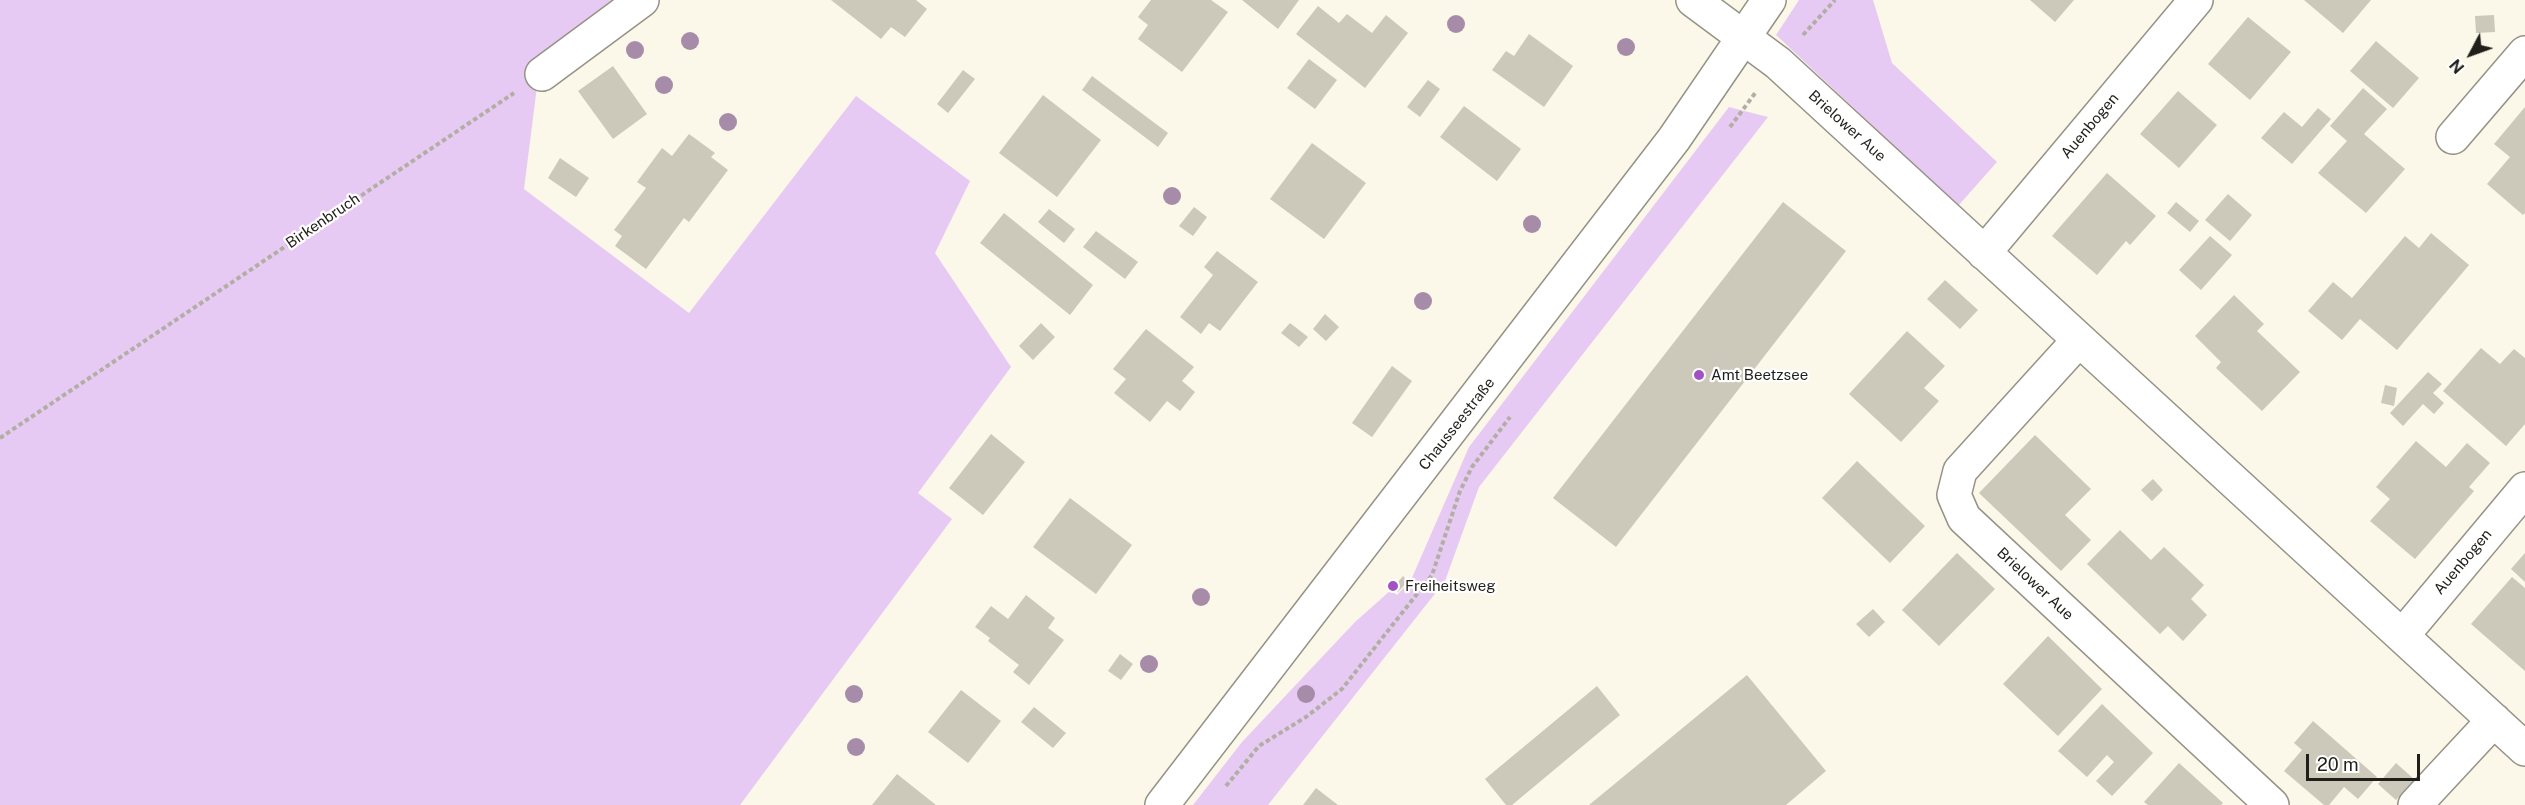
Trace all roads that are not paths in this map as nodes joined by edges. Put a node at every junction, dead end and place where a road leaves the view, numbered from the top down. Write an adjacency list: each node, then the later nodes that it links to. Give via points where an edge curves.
1 (642, 0): 7 (street)
2 (1693, 0): 5 (street)
3 (1769, 0): 5 (street, Chausseestraße)
4 (2196, 0): 9 (street, Auenbogen)
5 (1744, 37): 9 (street, Brielower Aue, via 1778,63); 15 (street, Chausseestraße, via 1674,139)
6 (2525, 53): 8 (street)
7 (542, 74)
8 (2453, 137)
9 (1984, 253): 10 (street, Brielower Aue)
10 (2079, 340): 12 (street, Brielower Aue); 16 (street, Brielower Aue, via 1960,471 1954,495 1964,519)
11 (2525, 489): 12 (street, Auenbogen)
12 (2402, 636): 13 (street, Brielower Aue)
13 (2494, 720): 14 (street, Brielower Aue); 17 (street)
14 (2525, 749)
15 (1162, 805)
16 (2272, 805)
17 (2415, 805)

